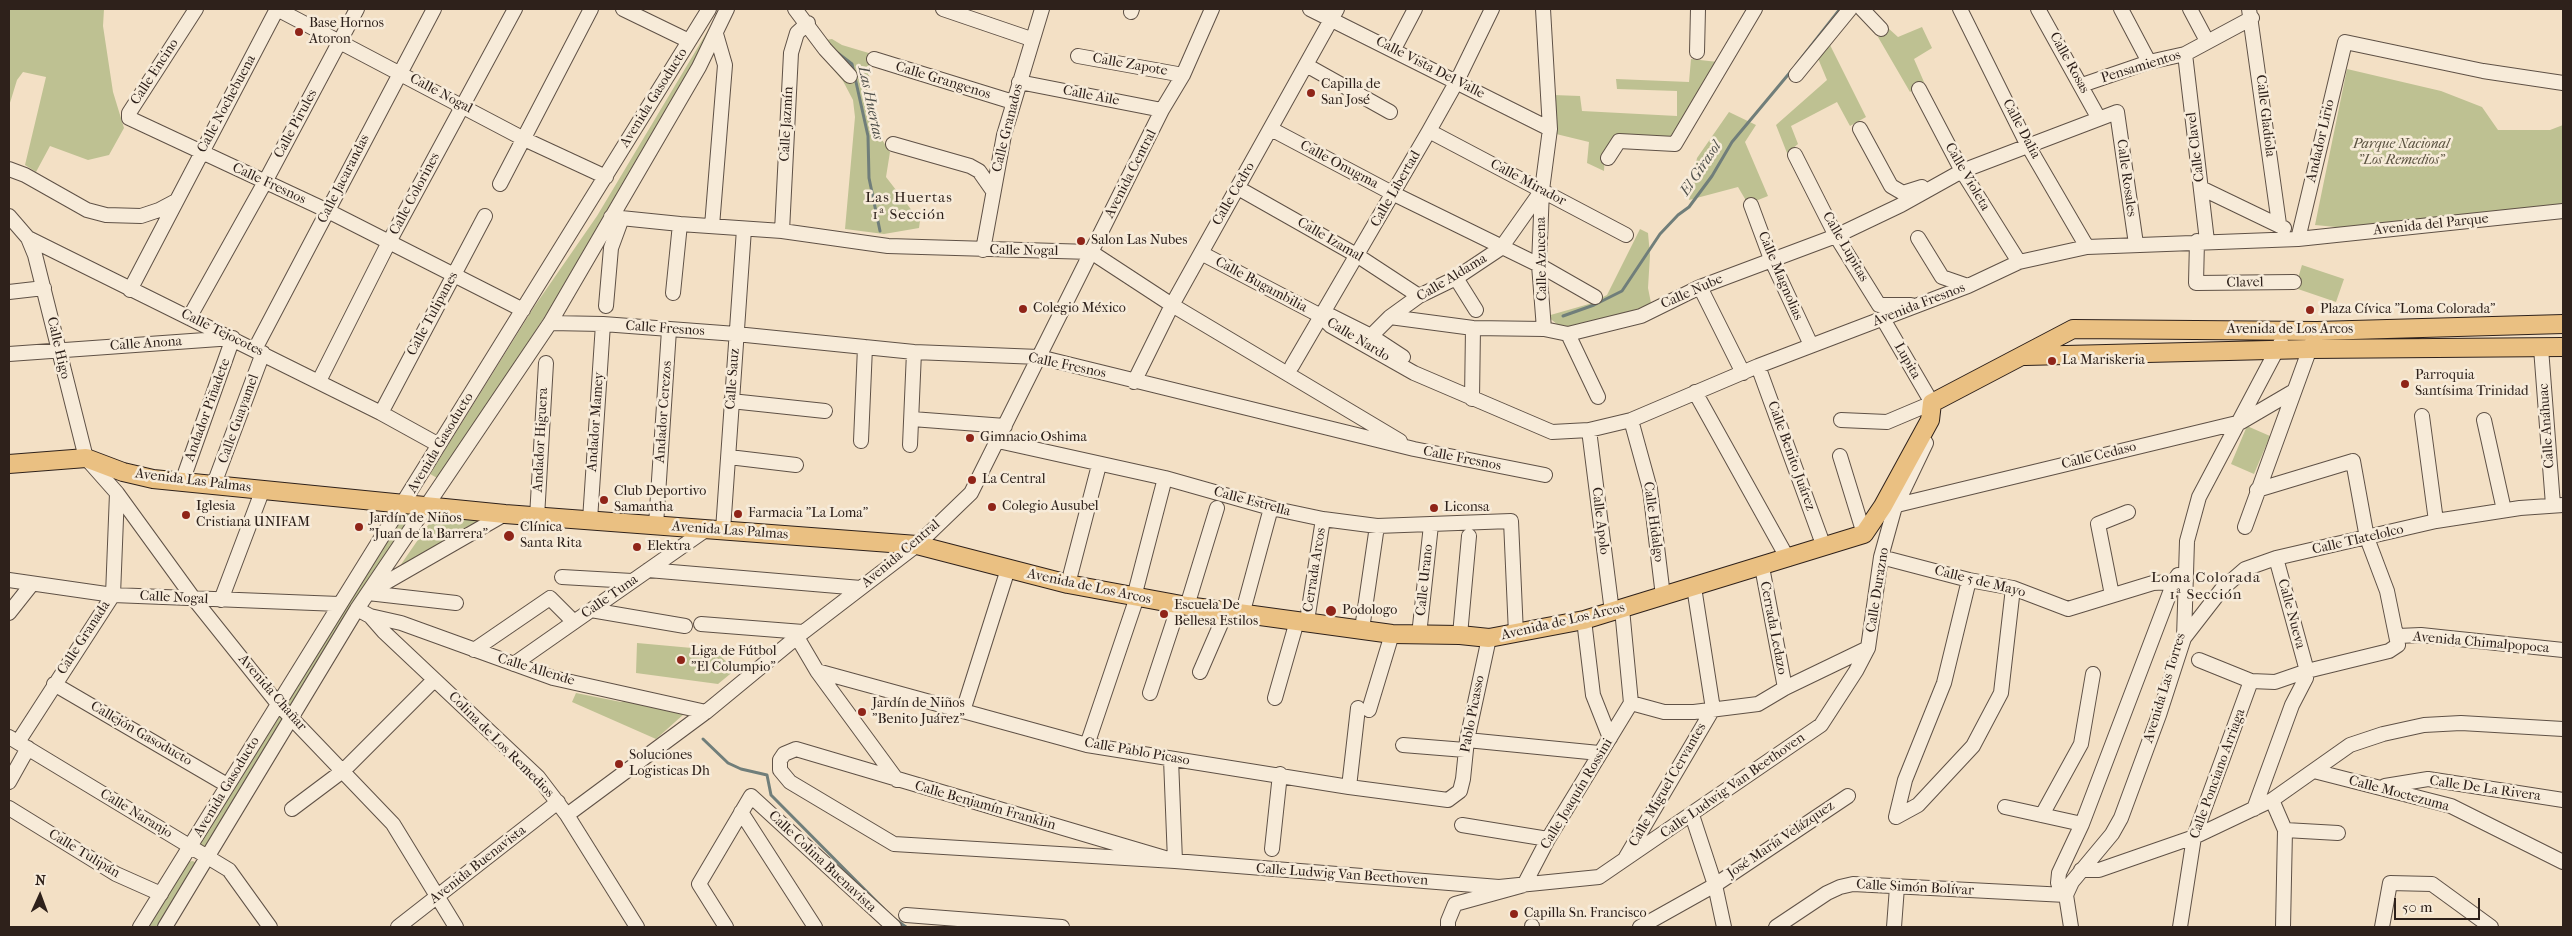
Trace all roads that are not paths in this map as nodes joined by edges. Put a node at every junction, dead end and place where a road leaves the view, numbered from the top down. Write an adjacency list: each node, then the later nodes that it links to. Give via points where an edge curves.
1 (196, 9): 63 (street, Calle Encino, via 128,116 140,125)
2 (277, 9): 32 (street, Calle Nogal); 63 (street, Calle Nochebuena)
3 (357, 9): 32 (street, Calle Pirules)
4 (434, 9): 42 (street, Calle Jacarandas)
5 (514, 9): 52 (street, Calle Colorines)
6 (591, 9): 60 (street)
7 (623, 9): 33 (street)
8 (709, 9): 33 (street, Avenida Gasoducto)
9 (727, 9): 30 (street, Avenida Gasoducto)
10 (794, 9): 28 (street)
11 (943, 9): 31 (street)
12 (1042, 9): 31 (street, Calle Granados)
13 (1212, 9): 43 (street, Avenida Central)
14 (1310, 9): 26 (street, Calle Vista Del Valle)
15 (1415, 9): 35 (street)
16 (1492, 9): 46 (street, Calle Libertad)
17 (1543, 9): 57 (street, Calle Aldama)
18 (1698, 9): 36 (street)
19 (1755, 9): 65 (street, via 1675,144 1619,141)
20 (1850, 9): 44 (street)
21 (1862, 9): 29 (street)
22 (1960, 9): 62 (street, Calle Dalia)
23 (2038, 9): 49 (street, Calle Rosas)
24 (2121, 9): 40 (street)
25 (2190, 9): 34 (street)
26 (1335, 14): 35 (street, Calle Vista Del Valle); 41 (street, Calle Cedro)
27 (2251, 14): 34 (street, Pensamientos); 85 (street, Calle Gladiola)
28 (808, 23): 45 (street); 88 (street, Calle Jazmín, via 797,33 791,53)
29 (1881, 29)
30 (716, 34): 82 (street, Avenida Gasoducto); 86 (street, via 725,65)
31 (1031, 39): 47 (street, Calle Granados)
32 (340, 41): 42 (street, Calle Nogal); 70 (street, Calle Pirules)
33 (690, 41): 68 (street, Avenida Gasoducto)
34 (2207, 41): 37 (street, Pensamientos)
35 (1394, 49): 46 (street, Calle Vista Del Valle)
36 (1697, 52)
37 (2185, 54): 40 (street, Pensamientos); 73 (street, Calle Clavel)
38 (1078, 56): 43 (street, Calle Zapote)
39 (874, 59): 51 (street, Calle Grangenos)
40 (2149, 62): 49 (street, Pensamientos)
41 (1306, 64): 54 (street); 56 (street, Calle Cedro)
42 (399, 72): 52 (street, Calle Nogal); 79 (street, Calle Jacarandas)
43 (1182, 74): 53 (street, Avenida Central)
44 (1796, 75)
45 (850, 76)
46 (1457, 81): 57 (street, Calle Vista Del Valle); 59 (street, Calle Libertad)
47 (1019, 82): 51 (street, Calle Granados); 53 (street, Calle Aile)
48 (2563, 83): 93 (street, Andador Lirio, via 2483,71 2345,42)
49 (2082, 85): 55 (street, Calle Rosas)
50 (1919, 89): 67 (street, Calle Violeta)
51 (1013, 102): 75 (street, Calle Granados)
52 (462, 106): 60 (street, Calle Nogal); 95 (street, Calle Colorines)
53 (1162, 110): 100 (street, Avenida Central)
54 (1390, 112)
55 (2098, 117): 62 (street); 96 (street, Calle Rosales, via 2117,112)
56 (1271, 129): 72 (street, Calle Cedro); 76 (street, Calle Onugma)
57 (1550, 129): 74 (street, Calle Aldama)
58 (1860, 129): 69 (street, via 1891,186 1903,192)
59 (1430, 131): 74 (street, Calle Mirador); 76 (street, Calle Libertad)
60 (526, 140): 68 (street, Calle Nogal); 71 (street)
61 (893, 144): 75 (street, via 970,166 979,171)
62 (2027, 144): 67 (street); 97 (street, Calle Dalia)
63 (202, 153): 70 (street, Calle Fresnos); 77 (street, Calle Nochebuena)
64 (1795, 155): 90 (street, Calle Lupitas)
65 (1608, 158)
66 (9, 169): 77 (street, via 87,210 106,215 141,216)
67 (1962, 171): 69 (street); 104 (street, Calle Violeta)
68 (606, 176): 121 (street, Avenida Gasoducto)
69 (1946, 180): 90 (street, Calle Nube)
70 (265, 182): 79 (street, Calle Fresnos); 125 (street, Calle Pirules)
71 (503, 184)
72 (1238, 188): 101 (street, Calle Cedro); 102 (street, Calle Izamal)
73 (2200, 188): 85 (street); 94 (street, Calle Clavel)
74 (1542, 190): 89 (street, Calle Mirador); 98 (street, Calle Aldama); 105 (street, Calle Azucena)
75 (992, 191): 99 (street, Calle Granados)
76 (1392, 193): 98 (street, Calle Onugma); 102 (street, Calle Libertad)
77 (177, 200): 113 (street, Calle Nochebuena)
78 (1751, 205): 103 (street, Calle Magnolias)
79 (328, 211): 95 (street, Calle Fresnos); 146 (street, Calle Jacarandas)
80 (2563, 211): 93 (street, Avenida del Parque)
81 (485, 216): 106 (street, Calle Tulipanes)
82 (617, 217): 84 (street, Calle Nogal); 120 (street); 127 (street, Avenida Gasoducto)
83 (12, 222): 91 (street, Calle Tejocotes)
84 (680, 224): 86 (street, Calle Nogal); 115 (street)
85 (2279, 224): 93 (street)
86 (712, 226): 87 (street, Calle Nogal)
87 (744, 229): 88 (street, Calle Nogal); 135 (street, Calle Sauz)
88 (782, 231): 99 (street, Calle Nogal, via 888,246)
89 (1626, 235)
90 (1836, 236): 103 (street, Calle Nube); 119 (street, Calle Lupitas, via 1879,305)
91 (28, 238): 112 (street, Calle Higo); 113 (street, Calle Tejocotes)
92 (1918, 238): 111 (street, via 1942,278)
93 (2298, 239): 94 (street, Avenida Fresnos)
94 (2202, 241): 96 (street, Avenida Fresnos); 109 (street, Calle Clavel)
95 (389, 242): 106 (street, Calle Fresnos); 156 (street, Calle Colorines)
96 (2136, 244): 97 (street, Avenida Fresnos)
97 (2087, 247): 104 (street, Avenida Fresnos)
98 (1501, 248): 105 (street, Calle Onugma); 107 (street, Calle Aldama)
99 (983, 250): 100 (street, Calle Nogal)
100 (1091, 252): 118 (street); 150 (street, Avenida Central)
101 (1201, 253): 118 (street, Calle Cedro); 123 (street, Calle Bugambilia)
102 (1358, 256): 116 (street, Calle Izamal); 123 (street, Calle Libertad)
103 (1771, 260): 110 (street, Calle Nube); 139 (street, Calle Magnolias)
104 (2019, 262): 111 (street, Avenida Fresnos)
105 (1540, 265): 117 (street, Calle Onugma); 131 (street, Calle Azucena)
106 (454, 274): 121 (street, Calle Fresnos); 165 (street, Calle Tulipanes)
107 (1456, 278): 116 (street, Calle Aldama); 122 (street)
108 (2294, 282): 109 (street, Clavel)
109 (2196, 283)
110 (1700, 286): 136 (street, Calle Nube, via 1641,316); 154 (street)
111 (1968, 286): 119 (street, Avenida Fresnos)
112 (44, 288): 114 (street); 145 (street, Calle Higo)
113 (130, 290): 125 (street, Calle Tejocotes)
114 (9, 292)
115 (673, 294)
116 (1419, 296): 124 (street, Calle Aldama)
117 (1595, 296)
118 (1172, 305): 157 (street, Calle Cedro); 179 (street)
119 (1916, 305): 126 (street, Avenida Fresnos)
120 (606, 306)
121 (523, 310): 177 (street, Avenida Gasoducto)
122 (1476, 310)
123 (1321, 316): 137 (street, Calle Nardo, via 1331,316); 152 (street, Calle Libertad); 155 (street, Calle Nardo, via 1331,326 1414,373)
124 (1390, 317): 130 (street, Calle Nube); 137 (street, Calle Aldama)
125 (189, 318): 138 (street, Calle Tejocotes)
126 (1883, 319): 139 (street, Avenida Fresnos); 164 (street, Lupita)
127 (550, 323): 128 (street, Calle Fresnos); 196 (street, Avenida Gasoducto)
128 (603, 324): 132 (street, Calle Fresnos); 204 (street, Andador Mamey)
129 (2563, 324): 133 (main road, Avenida de Los Arcos)
130 (1473, 328): 131 (street, Calle Nube); 161 (street)
131 (1544, 329): 136 (street, Calle Nube)
132 (669, 330): 135 (street, Calle Fresnos); 206 (street, Andador Cerezos)
133 (2317, 331): 134 (main road, Avenida de Los Arcos); 142 (street)
134 (2286, 332): 144 (street, Avenida Las Torres); 149 (main road, Avenida de Los Arcos, via 2073,329)
135 (736, 334): 140 (street, Calle Fresnos); 162 (street, Calle Sauz)
136 (1568, 334): 160 (street)
137 (1370, 336): 155 (street, Calle Nardo, via 1420,368)
138 (233, 338): 145 (street, Calle Anona); 146 (street, Calle Tejocotes); 188 (street, Andador Piñadete)
139 (1811, 345): 153 (street, Avenida Fresnos)
140 (865, 347): 147 (street, Calle Fresnos); 175 (street)
141 (2563, 347): 143 (main road, Avenida de Los Arcos)
142 (2310, 348): 143 (main road, Avenida de Los Arcos); 144 (main road, Avenida de Los Arcos); 158 (street)
143 (2541, 348): 195 (street, Calle Anáhuac)
144 (2278, 349): 149 (main road, Avenida de Los Arcos); 171 (street, Avenida Las Torres)
145 (58, 350): 148 (street, Calle Anona); 182 (street, Calle Higo)
146 (259, 351): 156 (street, Calle Tejocotes); 189 (street, Calle Guayamel)
147 (914, 352): 150 (street, Calle Fresnos); 167 (street)
148 (9, 354)
149 (2024, 356): 164 (main road, Avenida de Los Arcos)
150 (1039, 357): 157 (street, Calle Fresnos); 172 (street, Avenida Central)
151 (546, 363): 202 (street, Andador Higuera)
152 (1292, 366)
153 (1758, 366): 154 (street, Avenida Fresnos); 215 (street, Calle Benito Juárez)
154 (1743, 373): 159 (street, Avenida Fresnos)
155 (1431, 379): 161 (street, Calle Nardo)
156 (318, 381): 165 (street, Calle Tejocotes)
157 (1134, 382): 179 (street, Calle Fresnos)
158 (2294, 391): 171 (street, Calle Cedaso); 191 (street)
159 (1695, 392): 168 (street, Avenida Fresnos); 217 (street)
160 (1598, 397)
161 (1472, 399): 174 (street, Calle Nardo)
162 (731, 401): 163 (street); 181 (street, Calle Sauz)
163 (825, 411)
164 (1931, 411): 169 (street, via 1888,422); 194 (street, Calle Durazno, via 1926,444); 211 (main road, via 1883,506)
165 (381, 413): 177 (street, Calle Tejocotes)
166 (2422, 416): 205 (street)
167 (912, 419): 172 (street); 178 (street)
168 (1631, 420): 173 (street, Avenida Fresnos); 236 (street, Calle Hidalgo, via 1650,489)
169 (1841, 420)
170 (2484, 420): 199 (street)
171 (2241, 422): 194 (street, Calle Cedaso); 219 (street, Avenida Las Torres, via 2199,497 2190,524)
172 (1005, 426): 176 (street, Avenida Central)
173 (1589, 430): 174 (street, Avenida Fresnos); 245 (street, Calle Apolo)
174 (1552, 432)
175 (861, 441)
176 (998, 441): 185 (street, Calle Estrella); 214 (street, Avenida Central, via 971,493)
177 (439, 445): 193 (street, Avenida Gasoducto)
178 (910, 445)
179 (1414, 449): 186 (street, Calle Fresnos)
180 (1840, 456): 211 (street)
181 (728, 457): 184 (street); 210 (street, Calle Sauz)
182 (86, 458): 183 (main road, Avenida Las Palmas); 188 (main road, Avenida Las Palmas, via 138,476); 192 (street, Avenida Chañar)
183 (9, 464)
184 (796, 465)
185 (1099, 465): 187 (street, Calle Estrella); 229 (street)
186 (1545, 475)
187 (1165, 478): 198 (street, Calle Estrella); 237 (street)
188 (182, 482): 189 (main road, Avenida Las Palmas)
189 (214, 484): 190 (main road, Avenida Las Palmas)
190 (263, 490): 193 (main road, Avenida Las Palmas); 239 (street)
191 (2258, 490): 209 (street); 213 (street, via 2352,461)
192 (117, 493): 234 (street, Calle Granada); 238 (street, Avenida Chañar)
193 (404, 504): 196 (main road, Avenida Las Palmas); 241 (street, Avenida Gasoducto)
194 (1897, 505): 216 (street, Calle Durazno)
195 (2558, 505): 199 (street, Calle Tlatelolco)
196 (428, 506): 201 (main road, Avenida Las Palmas); 233 (street, Avenida Gasoducto)
197 (1216, 508): 242 (street)
198 (1271, 508): 203 (street, Calle Estrella); 247 (street)
199 (2504, 510): 205 (street, Calle Tlatelolco)
200 (2128, 512): 235 (street, via 2098,524)
201 (505, 514): 202 (main road, Avenida Las Palmas); 233 (street)
202 (537, 517): 204 (main road, Avenida Las Palmas)
203 (1323, 519): 208 (street, Calle Estrella); 250 (street, Cerrada Arcos)
204 (590, 520): 206 (main road, Avenida Las Palmas)
205 (2436, 521): 213 (street, Calle Tlatelolco)
206 (656, 525): 210 (main road, Avenida Las Palmas)
207 (1431, 525): 208 (street, Calle Estrella); 257 (street, Calle Estrella, via 1511,521); 258 (street, Calle Urano)
208 (1377, 526): 254 (street)
209 (2245, 528)
210 (715, 529): 214 (main road, Avenida Las Palmas); 222 (street, Calle Tuna)
211 (1864, 534): 215 (main road, Avenida de Los Arcos)
212 (1469, 536): 259 (street)
213 (2367, 538): 218 (street, Calle Tlatelolco); 262 (street, via 2387,591)
214 (917, 545): 221 (main road, Avenida de Los Arcos); 231 (street, Avenida Central)
215 (1824, 547): 217 (main road, Avenida de Los Arcos)
216 (1882, 557): 225 (street, Calle 5 de Mayo); 263 (street, Calle Durazno)
217 (1788, 558): 220 (main road, Avenida de Los Arcos)
218 (2276, 558): 261 (street, Calle Tlatelolco, via 2239,574 2222,589); 269 (street, Calle Nueva)
219 (2185, 566): 227 (street); 261 (street, Avenida Las Torres)
220 (1762, 567): 230 (main road, Avenida de Los Arcos); 275 (street, Cerrada Ledazo)
221 (1008, 569): 229 (main road, Avenida de Los Arcos); 282 (street)
222 (648, 570): 226 (street, Calle Tuna); 231 (street)
223 (562, 577): 226 (street)
224 (9, 580): 228 (street, Calle Nogal)
225 (1969, 580): 232 (street, Calle 5 de Mayo); 232 (street, via 1944,683 1904,780 1896,817 1918,805 1972,746 2002,693)
226 (632, 581): 244 (street, Calle Tuna)
227 (2174, 582): 235 (street, Calle 5 de Mayo, via 2154,583); 314 (street, Avenida Las Torres)
228 (32, 584): 234 (street, Calle Nogal); 246 (street)
229 (1068, 584): 237 (main road, Avenida de Los Arcos)
230 (1694, 587): 236 (main road, Avenida de Los Arcos); 280 (street, Calle Miguel Cervantes)
231 (861, 588): 255 (street, Avenida Central)
232 (2013, 588): 235 (street, Calle 5 de Mayo, via 2068,609)
233 (368, 593): 240 (street); 243 (street, Avenida Gasoducto)
234 (113, 595): 238 (street, Calle Nogal); 274 (street, Calle Granada)
235 (2112, 595)
236 (1663, 596): 245 (main road, Avenida de Los Arcos)
237 (1135, 597): 242 (main road, Avenida de Los Arcos); 288 (street)
238 (194, 599): 239 (street, Calle Nogal); 279 (street, Avenida Chañar)
239 (221, 600): 241 (street, Calle Nogal)
240 (456, 603)
241 (339, 604): 279 (street, Avenida Gasoducto)
242 (1183, 606): 247 (main road, Avenida de Los Arcos); 276 (street)
243 (357, 609): 248 (street, Colina de Los Remedios); 283 (street, Avenida Gasoducto)
244 (591, 610): 251 (street, Calle Tuna); 253 (street)
245 (1617, 611): 249 (main road, Avenida de Los Arcos); 278 (street)
246 (9, 613)
247 (1234, 614): 250 (main road, Avenida de Los Arcos); 270 (street)
248 (370, 616): 264 (street, Calle Allende, via 401,623); 272 (street, Colina de Los Remedios)
249 (1584, 620): 257 (main road, Avenida de Los Arcos); 285 (street, via 1593,695)
250 (1302, 621): 254 (main road, Avenida de Los Arcos); 277 (street, Cerrada Arcos)
251 (574, 622): 264 (street, via 550,598); 267 (street, Calle Tuna)
252 (701, 624): 255 (street)
253 (685, 626)
254 (1362, 629): 256 (main road, Avenida de Los Arcos)
255 (800, 634): 268 (street); 281 (street, Avenida Central)
256 (1392, 634): 258 (main road, Avenida de Los Arcos); 299 (street, via 1363,709)
257 (1516, 634): 260 (main road, Avenida de Los Arcos)
258 (1419, 635): 259 (main road, Avenida de Los Arcos)
259 (1460, 635): 260 (main road, Avenida de Los Arcos)
260 (1489, 638): 289 (street, Pablo Picasso)
261 (2184, 638): 326 (street, Avenida Las Torres, via 2120,818 2112,834)
262 (2398, 641): 265 (street, Avenida Chimalpopoca, via 2421,635); 269 (street, Avenida Chimalpopoca, via 2389,651)
263 (1868, 648): 275 (street, Calle Miguel Cervantes); 312 (street, Calle Ludwig Van Beethoven, via 1821,725)
264 (474, 650): 267 (street, Calle Allende)
265 (2563, 650)
266 (2199, 660): 273 (street, Avenida Chimalpopoca)
267 (514, 664): 281 (street, Calle Allende, via 553,678)
268 (818, 671): 282 (street, Calle Pablo Picaso); 296 (street)
269 (2307, 671): 273 (street, Avenida Chimalpopoca, via 2275,682); 308 (street)
270 (1200, 672)
271 (2092, 674): 313 (street, via 2080,744)
272 (434, 680): 293 (street); 305 (street, Colina de Los Remedios, via 538,777)
273 (2251, 681): 318 (street, Calle Ponciano Arriaga)
274 (54, 684): 286 (street, Calle Granada); 298 (street, Callejón Gasoducto)
275 (1785, 688): 280 (street, Calle Miguel Cervantes, via 1758,704)
276 (1150, 693)
277 (1275, 698)
278 (1631, 703): 280 (street, Calle Miguel Cervantes, via 1664,712); 285 (street, Calle Joaquín Rossini)
279 (278, 704): 283 (street, Avenida Chañar); 298 (street, Avenida Gasoducto)
280 (1713, 709): 324 (street, Calle Miguel Cervantes)
281 (706, 712): 311 (street, Avenida Central)
282 (963, 712): 288 (street, Calle Pablo Picaso)
283 (292, 720): 293 (street, Avenida Chañar); 322 (street, Avenida Gasoducto)
284 (2563, 729): 294 (street, via 2461,723 2424,725 2383,734 2350,746)
285 (1610, 738): 291 (street, Calle Joaquín Rossini)
286 (18, 742): 297 (street, Calle Granada); 320 (street, Calle Naranjo)
287 (1403, 744): 289 (street)
288 (1087, 745): 292 (street, Calle Pablo Picaso)
289 (1466, 745): 291 (street); 301 (street, Pablo Picasso)
290 (796, 749): 296 (street, Calle Benjamín Franklin); 323 (street, Calle Ludwig Van Beethoven, via 784,754 780,760 784,776 894,844)
291 (1600, 753): 319 (street, Calle Joaquín Rossini)
292 (1171, 759): 295 (street, Calle Pablo Picaso); 323 (street)
293 (344, 770): 309 (street); 332 (street, Avenida Chañar, via 393,824)
294 (2314, 771): 300 (street, Calle Moctezuma); 303 (street)
295 (1280, 774): 299 (street, Calle Pablo Picaso); 321 (street)
296 (896, 780): 323 (street, Calle Benjamín Franklin)
297 (9, 782)
298 (227, 785): 320 (street, Avenida Gasoducto)
299 (1349, 787): 301 (street, Calle Pablo Picaso, via 1448,800)
300 (2377, 788): 304 (street, Calle De La Rivera, via 2428,779); 325 (street, Calle Moctezuma, via 2452,806)
301 (1460, 791)
302 (1848, 796): 328 (street, José María Velázquez)
303 (2272, 800): 308 (street); 316 (street)
304 (2563, 800)
305 (558, 802): 311 (street, Colina de Los Remedios); 332 (street, Avenida Buenavista)
306 (2005, 807): 313 (street)
307 (9, 808): 330 (street, Calle Tulipán, via 116,874)
308 (2254, 809): 318 (street)
309 (292, 810)
310 (741, 812): 340 (street, via 699,884); 341 (street); 342 (street, Calle Colina Buenavista, via 751,796)
311 (568, 815): 339 (street, Colina de Los Remedios)
312 (1692, 815): 324 (street, Calle Ludwig Van Beethoven); 328 (street)
313 (2042, 815): 314 (street)
314 (2082, 824): 331 (street, Avenida Las Torres, via 2059,873 2058,883)
315 (1462, 825): 319 (street)
316 (2286, 830): 317 (street); 351 (street)
317 (2338, 833)
318 (2194, 837): 326 (street, via 2098,870); 350 (street, Calle Ponciano Arriaga)
319 (1548, 839): 327 (street, Calle Joaquín Rossini)
320 (191, 846): 322 (street, Calle Naranjo); 330 (street, Avenida Gasoducto)
321 (1272, 849)
322 (208, 856): 335 (street, Avenida Gasoducto); 336 (street, Calle Naranjo, via 229,870)
323 (1175, 861): 327 (street, Calle Ludwig Van Beethoven, via 1499,887)
324 (1623, 861): 327 (street, Calle Ludwig Van Beethoven, via 1599,877)
325 (2563, 862)
326 (2081, 870): 331 (street, Avenida Las Torres)
327 (1524, 885): 344 (street, via 1455,904)
328 (1715, 885): 345 (street, José María Velázquez); 346 (street)
329 (1897, 887): 331 (street, Calle Simón Bolívar); 347 (street, Calle Simón Bolívar, via 1840,886); 348 (street)
330 (161, 894): 334 (street, Avenida Gasoducto)
331 (2066, 895): 349 (street, Avenida Las Torres)
332 (437, 897): 337 (street, Avenida Buenavista); 338 (street, Avenida Chañar)
333 (906, 915): 343 (street)
334 (140, 927)
335 (165, 927)
336 (270, 927)
337 (398, 927)
338 (456, 927)
339 (637, 927)
340 (726, 927)
341 (815, 927)
342 (894, 927)
343 (1062, 927)
344 (1448, 927)
345 (1640, 927)
346 (1724, 927)
347 (1776, 927)
348 (1894, 927)
349 (2071, 927)
350 (2180, 927)
351 (2283, 927)
352 (2382, 927): 353 (street, via 2390,883 2432,884)
353 (2491, 927)

